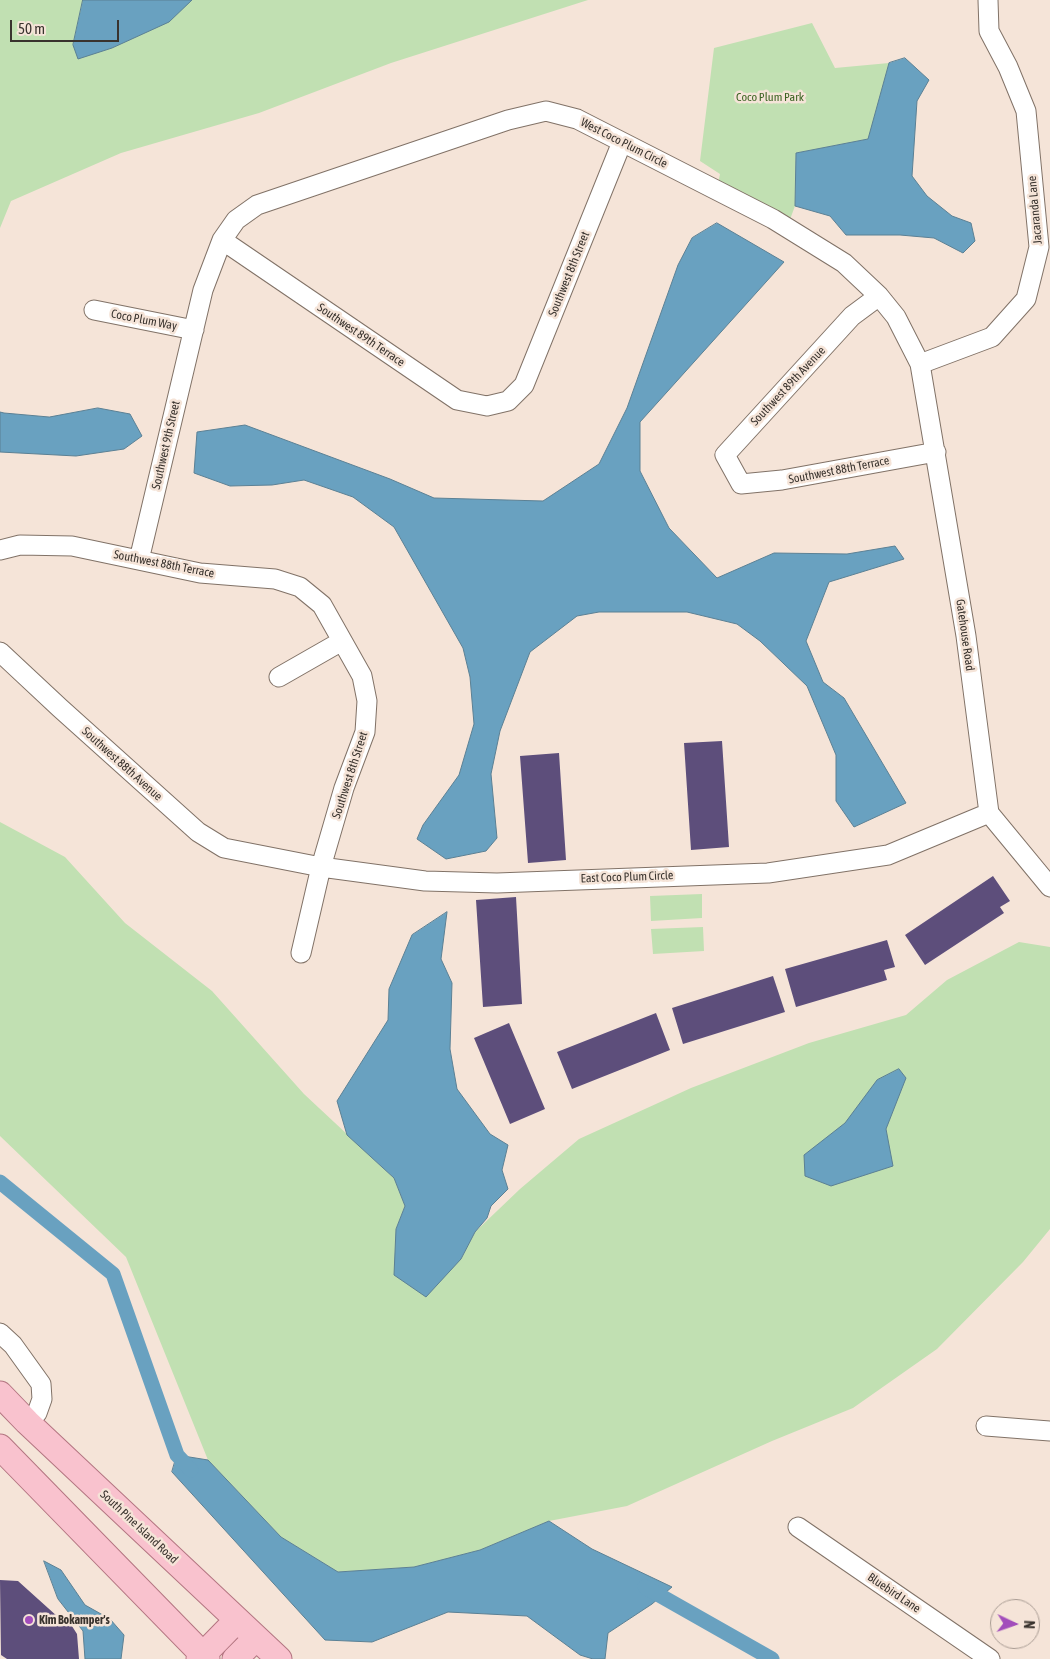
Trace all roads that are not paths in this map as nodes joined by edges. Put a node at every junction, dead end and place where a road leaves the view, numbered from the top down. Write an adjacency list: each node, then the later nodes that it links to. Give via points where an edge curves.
1 (988, 0): 7 (street, Jacaranda Lane, via 989,31 1026,111 1039,247 1026,299 992,337)
2 (622, 142): 3 (street, West Coco Plum Circle, via 578,119 546,111 508,120 257,205 236,220); 4 (street, West Coco Plum Circle, via 773,219 844,263); 8 (street, Southwest 8th Street, via 524,385)
3 (222, 240): 6 (street, West Coco Plum Circle); 8 (street, Southwest 89th Terrace, via 457,400 487,406)
4 (879, 296): 7 (street, West Coco Plum Circle, via 896,317); 10 (street, Southwest 89th Avenue, via 852,316 724,455)
5 (94, 310): 6 (street, Coco Plum Way)
6 (194, 330): 12 (street, Southwest 9th Street)
7 (920, 364): 9 (street, Gatehouse Road)
8 (508, 401)
9 (936, 452): 10 (street, Southwest 88th Terrace, via 782,480); 17 (street, Gatehouse Road)
10 (741, 484)
11 (0, 550): 12 (street, Southwest 88th Terrace, via 20,545 72,546)
12 (139, 560): 13 (street, Southwest 88th Terrace, via 200,573 275,579 300,587)
13 (322, 605): 14 (street, Southwest 8th Street)
14 (342, 641): 16 (street); 19 (street, Southwest 8th Street, via 362,676 367,701 365,732 344,788)
15 (0, 652): 18 (street, Southwest 88th Avenue, via 198,832 224,848)
16 (279, 676)
17 (990, 813): 19 (street, East Coco Plum Circle, via 888,855 768,873 497,883 425,881); 20 (street)
18 (256, 854): 19 (street, East Coco Plum Circle)
19 (322, 867): 21 (street, Southwest 8th Street)
20 (1050, 887)
21 (301, 953)
22 (0, 1332): 24 (street, via 41,1384 42,1398 37,1413)
23 (0, 1394): 24 (main road, South Pine Island Road)
24 (27, 1422): 29 (main road, South Pine Island Road)
25 (986, 1426): 26 (street)
26 (1050, 1431)
27 (0, 1447): 31 (main road)
28 (798, 1527): 34 (street, Bluebird Lane)
29 (237, 1620): 30 (main road, South Pine Island Road); 31 (main road)
30 (256, 1638): 32 (main road); 33 (main road, South Pine Island Road)
31 (203, 1658)
32 (235, 1659)
33 (279, 1659)
34 (990, 1659)

